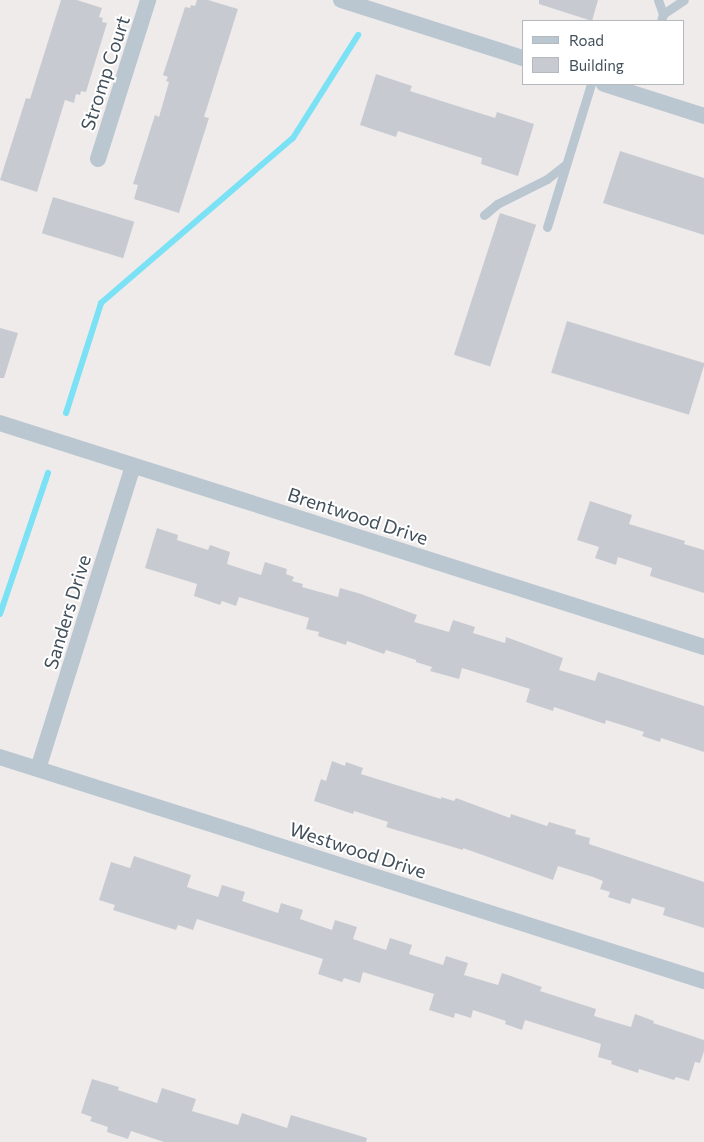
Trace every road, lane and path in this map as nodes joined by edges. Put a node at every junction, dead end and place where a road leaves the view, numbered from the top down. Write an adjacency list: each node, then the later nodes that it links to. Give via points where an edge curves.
1 (148, 0): 11 (street, Stromp Court)
2 (341, 0): 6 (street)
3 (658, 0): 5 (lane)
4 (684, 0): 5 (lane)
5 (662, 18)
6 (522, 58)
7 (591, 85): 12 (lane)
8 (611, 85): 9 (street)
9 (640, 89): 10 (street)
10 (704, 116)
11 (98, 159)
12 (566, 163): 13 (lane, via 547,179 496,204); 14 (lane)
13 (484, 215)
14 (547, 227)
15 (0, 423): 16 (street, Brentwood Drive)
16 (133, 465): 17 (street, Brentwood Drive); 19 (street, Sanders Drive)
17 (704, 647)
18 (0, 757): 19 (street, Westwood Drive)
19 (38, 769): 20 (street, Westwood Drive)
20 (704, 981)

